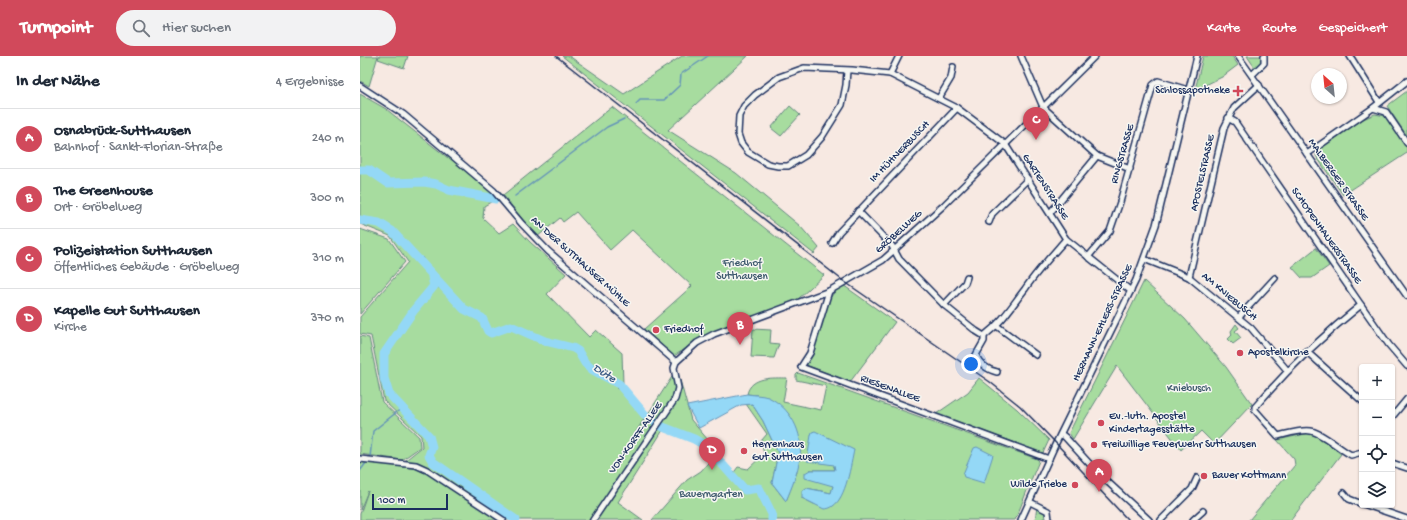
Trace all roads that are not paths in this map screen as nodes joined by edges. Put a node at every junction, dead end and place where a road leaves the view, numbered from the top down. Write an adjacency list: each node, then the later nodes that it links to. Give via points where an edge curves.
1 (899, 56): 10 (street)
2 (1021, 56): 18 (street)
3 (1095, 56): 18 (street, GRÖBELWEG)
4 (1197, 56): 15 (street, HERMANN-EHLERS-STRASSE)
5 (1238, 56): 11 (street, MALBERGER STRASSE)
6 (1264, 56): 11 (street, via 1264,63)
7 (1350, 56): 17 (street)
8 (953, 67): 16 (street)
9 (847, 70): 9 (street, GARTENSTRASSE, via 804,68 766,85 744,106 738,116 741,143 748,152 768,164 778,166 788,166 806,155 822,137 842,105); 10 (street, GARTENSTRASSE)
10 (890, 74): 16 (street, GARTENSTRASSE)
11 (1252, 74): 13 (street, MALBERGER STRASSE)
12 (1407, 81): 17 (street)
13 (1259, 85): 21 (street, APOSTELSTRASSE, via 1234,108); 24 (street, MALBERGER STRASSE)
14 (360, 86): 49 (street, AN DER SUTTHAUSER MÜHLE, via 403,114 494,191 548,251)
15 (1188, 90): 26 (street, RINGSTRASSE, via 1158,81 1153,85); 35 (street, HERMANN-EHLERS-STRASSE, via 1156,225)
16 (939, 98): 19 (street, GARTENSTRASSE)
17 (1379, 102): 20 (street)
18 (1043, 107): 23 (street, GRÖBELWEG); 25 (street)
19 (957, 108): 23 (street, GARTENSTRASSE); 28 (street, IM HÜHNERBUSCH)
20 (1373, 108): 22 (street, via 1386,112); 24 (street)
21 (1228, 118): 37 (street, APOSTELSTRASSE); 43 (street, SCHOPENHAUERSTRASSE, via 1235,122)
22 (1407, 143)
23 (1005, 144): 27 (street, GARTENSTRASSE); 33 (street, GRÖBELWEG)
24 (1307, 154): 41 (street, MALBERGER STRASSE)
25 (1097, 156): 26 (street); 29 (street)
26 (1130, 169): 34 (street, RINGSTRASSE, via 1110,231)
27 (1028, 179): 29 (street, GARTENSTRASSE); 30 (street, via 992,214)
28 (858, 211): 32 (street, IM HÜHNERBUSCH); 33 (street)
29 (1050, 213): 31 (street, GARTENSTRASSE)
30 (990, 222)
31 (1066, 238): 34 (street, GARTENSTRASSE); 45 (street)
32 (832, 243)
33 (894, 250): 39 (street, GRÖBELWEG, via 876,265); 42 (street, via 899,259)
34 (1088, 257): 40 (street, GARTENSTRASSE)
35 (1144, 259): 37 (street, AM KNIEBUSCH); 40 (street, HERMANN-EHLERS-STRASSE)
36 (967, 277): 42 (street, via 965,283)
37 (1189, 277): 44 (street, AM KNIEBUSCH)
38 (1275, 278): 44 (street)
39 (829, 290): 49 (street, GRÖBELWEG, via 714,334 697,344); 59 (street, RIESENALLEE, via 810,353 801,368)
40 (1131, 291): 56 (street, HERMANN-EHLERS-STRASSE)
41 (1407, 296)
42 (944, 305): 46 (street)
43 (1361, 305): 47 (street); 50 (street, SCHOPENHAUERSTRASSE)
44 (1239, 317): 51 (street, AM KNIEBUSCH)
45 (997, 326): 46 (street); 48 (street)
46 (984, 336): 52 (street, via 976,355 978,361 990,371)
47 (1306, 351): 51 (street); 54 (street)
48 (1036, 355)
49 (676, 362): 70 (street, VON-KORFF-ALLEE, via 674,368 678,388 672,405)
50 (1407, 366)
51 (1287, 370): 57 (street, via 1255,410 1278,436 1310,430 1318,432 1351,455)
52 (997, 372)
53 (1407, 399): 55 (street)
54 (1361, 400)
55 (1395, 413)
56 (1061, 434): 59 (street, HERMANN-EHLERS-STRASSE); 73 (street, via 1109,484)
57 (1359, 453)
58 (360, 459): 69 (street, via 416,465)
59 (1049, 459): 64 (street, HERMANN-EHLERS-STRASSE)
60 (1395, 464): 61 (street)
61 (1407, 468)
62 (1197, 478): 74 (street, via 1192,489)
63 (1344, 493): 65 (street, via 1349,499)
64 (1030, 502): 71 (street, HERMANN-EHLERS-STRASSE); 72 (street, via 1048,511)
65 (1359, 503)
66 (1375, 508): 68 (street)
67 (1202, 511): 75 (street)
68 (1407, 519)
69 (503, 520)
70 (592, 520)
71 (1021, 520)
72 (1049, 520)
73 (1149, 520)
74 (1161, 520)
75 (1193, 520)

